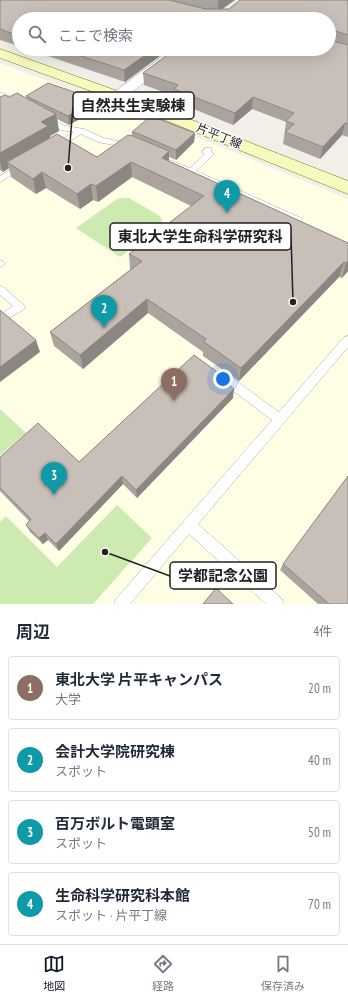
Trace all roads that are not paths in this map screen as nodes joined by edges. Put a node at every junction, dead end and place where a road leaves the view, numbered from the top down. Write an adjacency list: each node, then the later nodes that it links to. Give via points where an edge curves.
1 (0, 53): 4 (street, 片平丁線)
2 (172, 56): 4 (street)
3 (0, 94): 5 (lane)
4 (118, 96): 15 (street, 片平丁線)
5 (21, 105)
6 (42, 116): 7 (lane, via 63,128)
7 (81, 131): 8 (lane, via 101,140); 10 (lane)
8 (136, 147)
9 (208, 150): 13 (lane, via 206,152 210,154)
10 (47, 151)
11 (164, 159): 13 (lane)
12 (27, 163): 14 (lane)
13 (192, 171): 16 (lane)
14 (0, 179)
15 (348, 188)
16 (306, 224)
17 (0, 290): 18 (lane, via 20,306)
18 (0, 320)
19 (348, 340): 21 (lane)
20 (210, 368): 21 (lane)
21 (280, 419): 22 (lane)
22 (190, 526): 23 (lane); 24 (lane)
23 (121, 604)
24 (277, 604)

